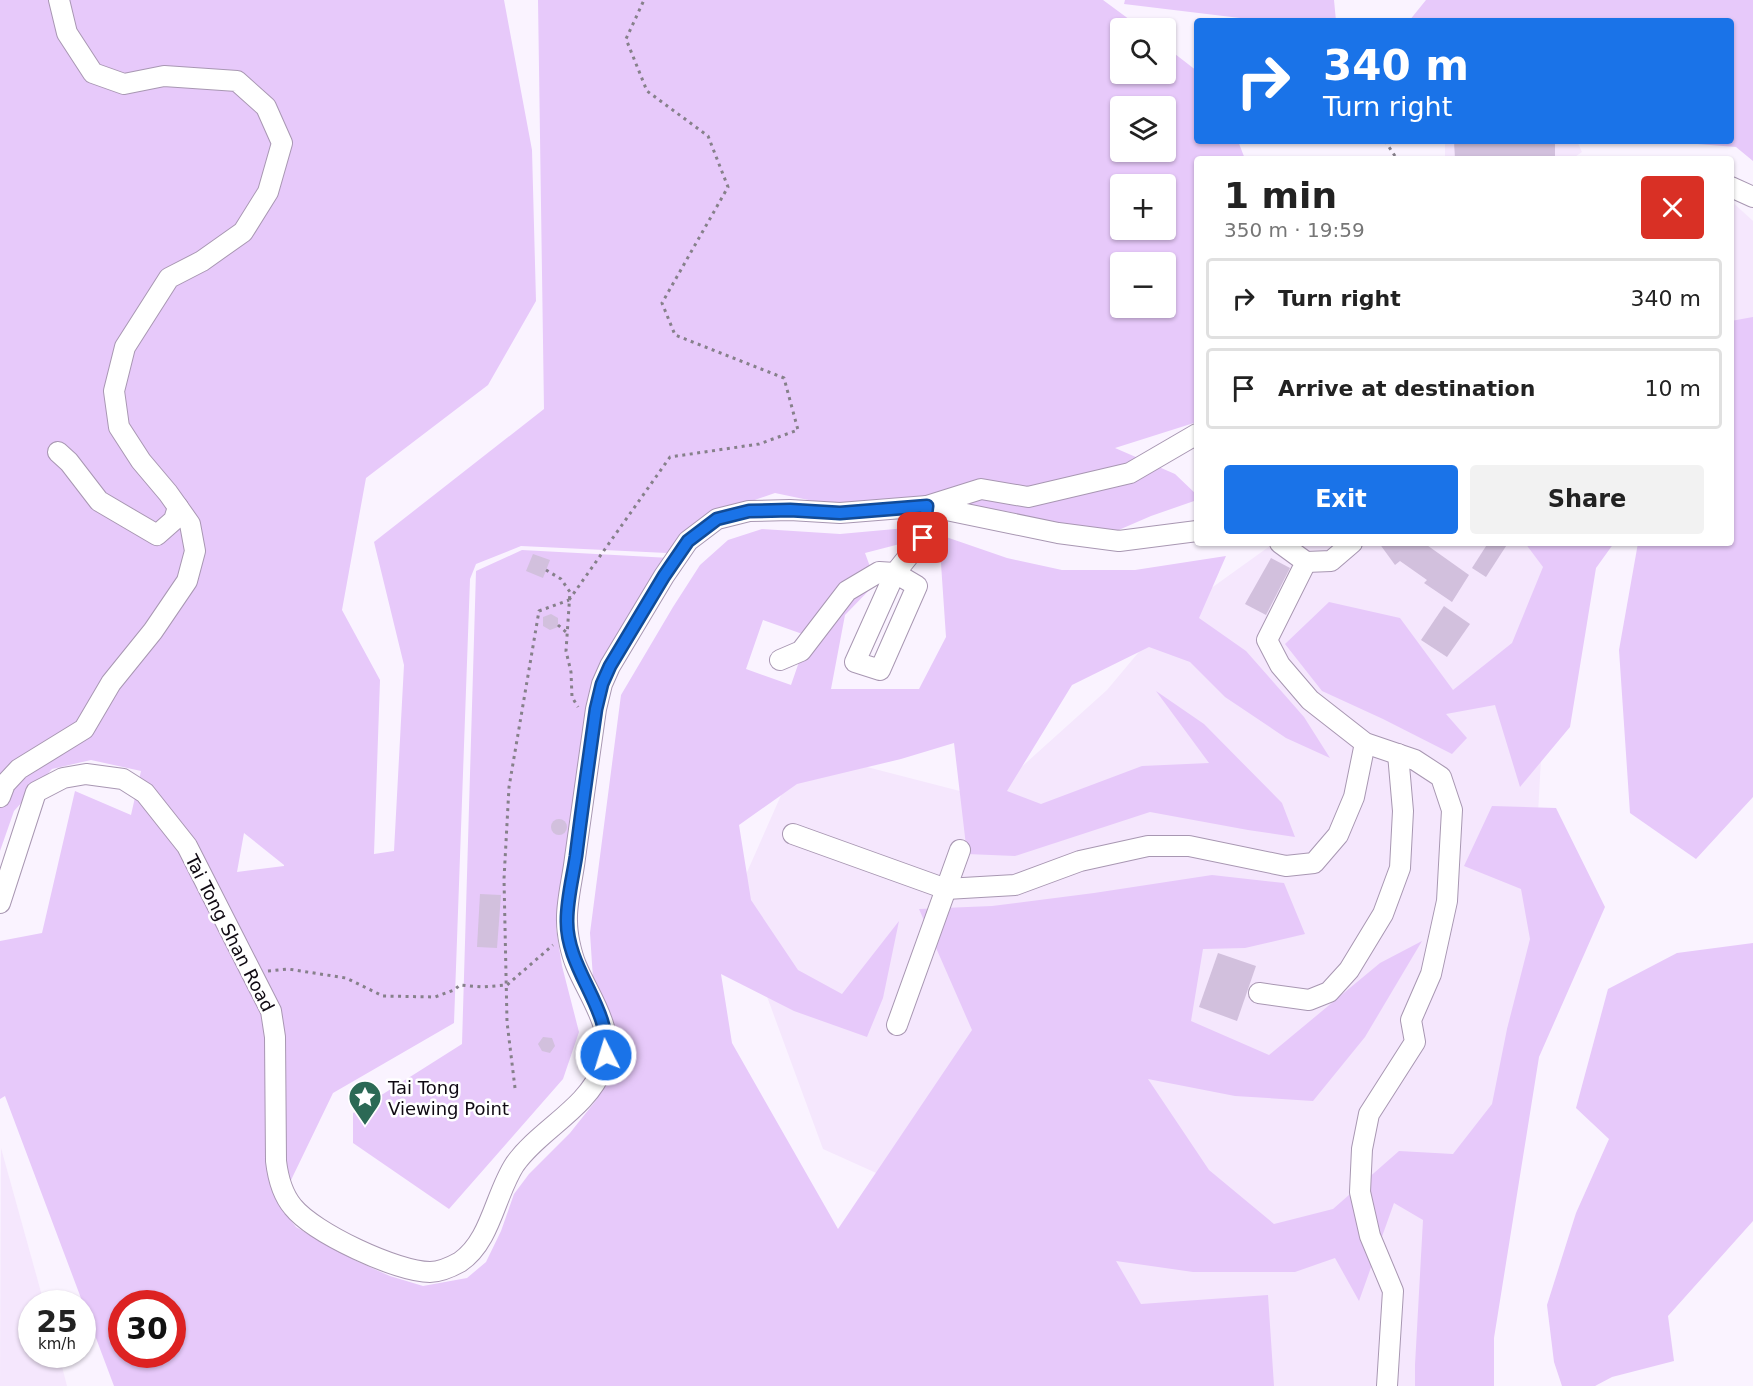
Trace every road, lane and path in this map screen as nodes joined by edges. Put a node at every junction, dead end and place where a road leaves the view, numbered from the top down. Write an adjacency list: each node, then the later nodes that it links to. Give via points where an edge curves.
1 (59, 0): 7 (street, via 67,33 93,73 124,84 164,76 237,81 266,107 282,143 268,192 243,232 169,278 125,347 114,391 119,427)
2 (644, 0): 14 (path, via 626,39 647,91 708,136 728,187 662,303 675,335 784,378 798,430 759,444 670,457)
3 (1734, 188): 4 (street)
4 (1753, 197)
5 (1194, 436): 8 (street, via 1130,473 1028,497 981,489)
6 (58, 452): 7 (street, via 99,501 157,535 174,520)
7 (178, 507): 21 (street, via 190,524 195,551 188,581 111,683 84,729 19,769 5,784)
8 (934, 507): 9 (street, Tai Tong Shan Road, via 1058,533 1119,541); 17 (street, via 923,538 895,573 879,572 847,591 801,651); 26 (street, Tai Tong Shan Road, via 840,513 749,511 717,519 688,541 602,684 567,920)
9 (1194, 531)
10 (1284, 546): 12 (street)
11 (1348, 546): 12 (street, via 1331,561)
12 (1306, 562): 19 (street, via 1267,640 1280,665 1310,700)
13 (546, 570): 14 (path, via 567,586)
14 (569, 600): 16 (path); 28 (path, via 539,611 509,787 504,879)
15 (558, 625): 16 (path)
16 (567, 633): 18 (path, via 572,697)
17 (780, 660)
18 (582, 710)
19 (1365, 743): 20 (street); 24 (street, via 1354,797 1338,835 1314,863 1286,866 1189,846 1148,846 1080,861 1015,885)
20 (1398, 754): 29 (street, via 1403,811 1400,868 1383,915 1349,969 1329,992 1309,1000); 32 (street, via 1441,777 1452,810 1447,901 1431,974 1411,1020 1415,1042 1369,1114 1362,1149 1360,1192 1370,1236 1393,1292)
21 (0, 797)
22 (793, 834): 24 (street)
23 (960, 850): 24 (street)
24 (946, 889): 30 (street)
25 (1, 899): 27 (street, Tai Tong Shan Road, via 36,792 63,778 86,774 123,779 145,793 187,846)
26 (569, 934): 27 (street, Tai Tong Shan Road, via 575,963 604,1027 607,1050 603,1067 586,1095 517,1162 474,1248 453,1265 432,1272 409,1268 348,1245 309,1222 286,1199 276,1161 274,1024 268,1003); 28 (path)
27 (251, 973): 28 (path, via 288,969 346,978 383,996 435,997 460,985)
28 (507, 985): 31 (path)
29 (1259, 993)
30 (897, 1025)
31 (515, 1088)
32 (1387, 1386)

